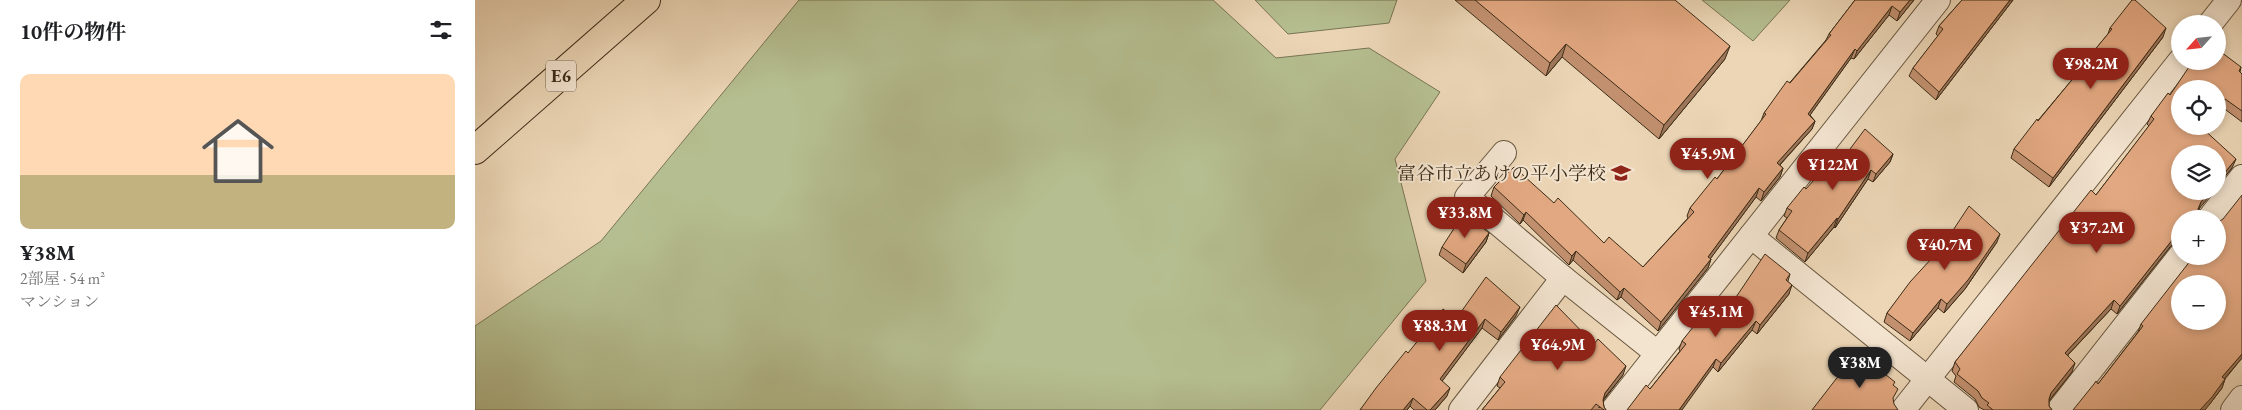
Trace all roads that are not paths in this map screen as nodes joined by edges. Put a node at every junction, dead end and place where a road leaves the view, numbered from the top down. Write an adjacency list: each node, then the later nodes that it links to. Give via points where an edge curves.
1 (646, 0): 6 (highway, E6)
2 (1938, 0): 10 (street)
3 (2233, 6): 4 (street)
4 (2222, 15)
5 (2173, 70): 14 (street)
6 (475, 150)
7 (1504, 153): 12 (street, via 1467,197)
8 (2242, 177): 9 (street)
9 (2216, 210)
10 (1751, 236): 13 (street); 14 (street)
11 (2173, 265): 20 (street)
12 (1563, 278): 13 (street); 16 (street)
13 (1657, 353): 17 (street)
14 (1928, 379): 18 (street); 19 (street)
15 (2242, 398): 21 (street)
16 (1461, 410)
17 (1613, 410)
18 (1903, 410)
19 (1966, 410)
20 (2059, 410)
21 (2233, 410)

